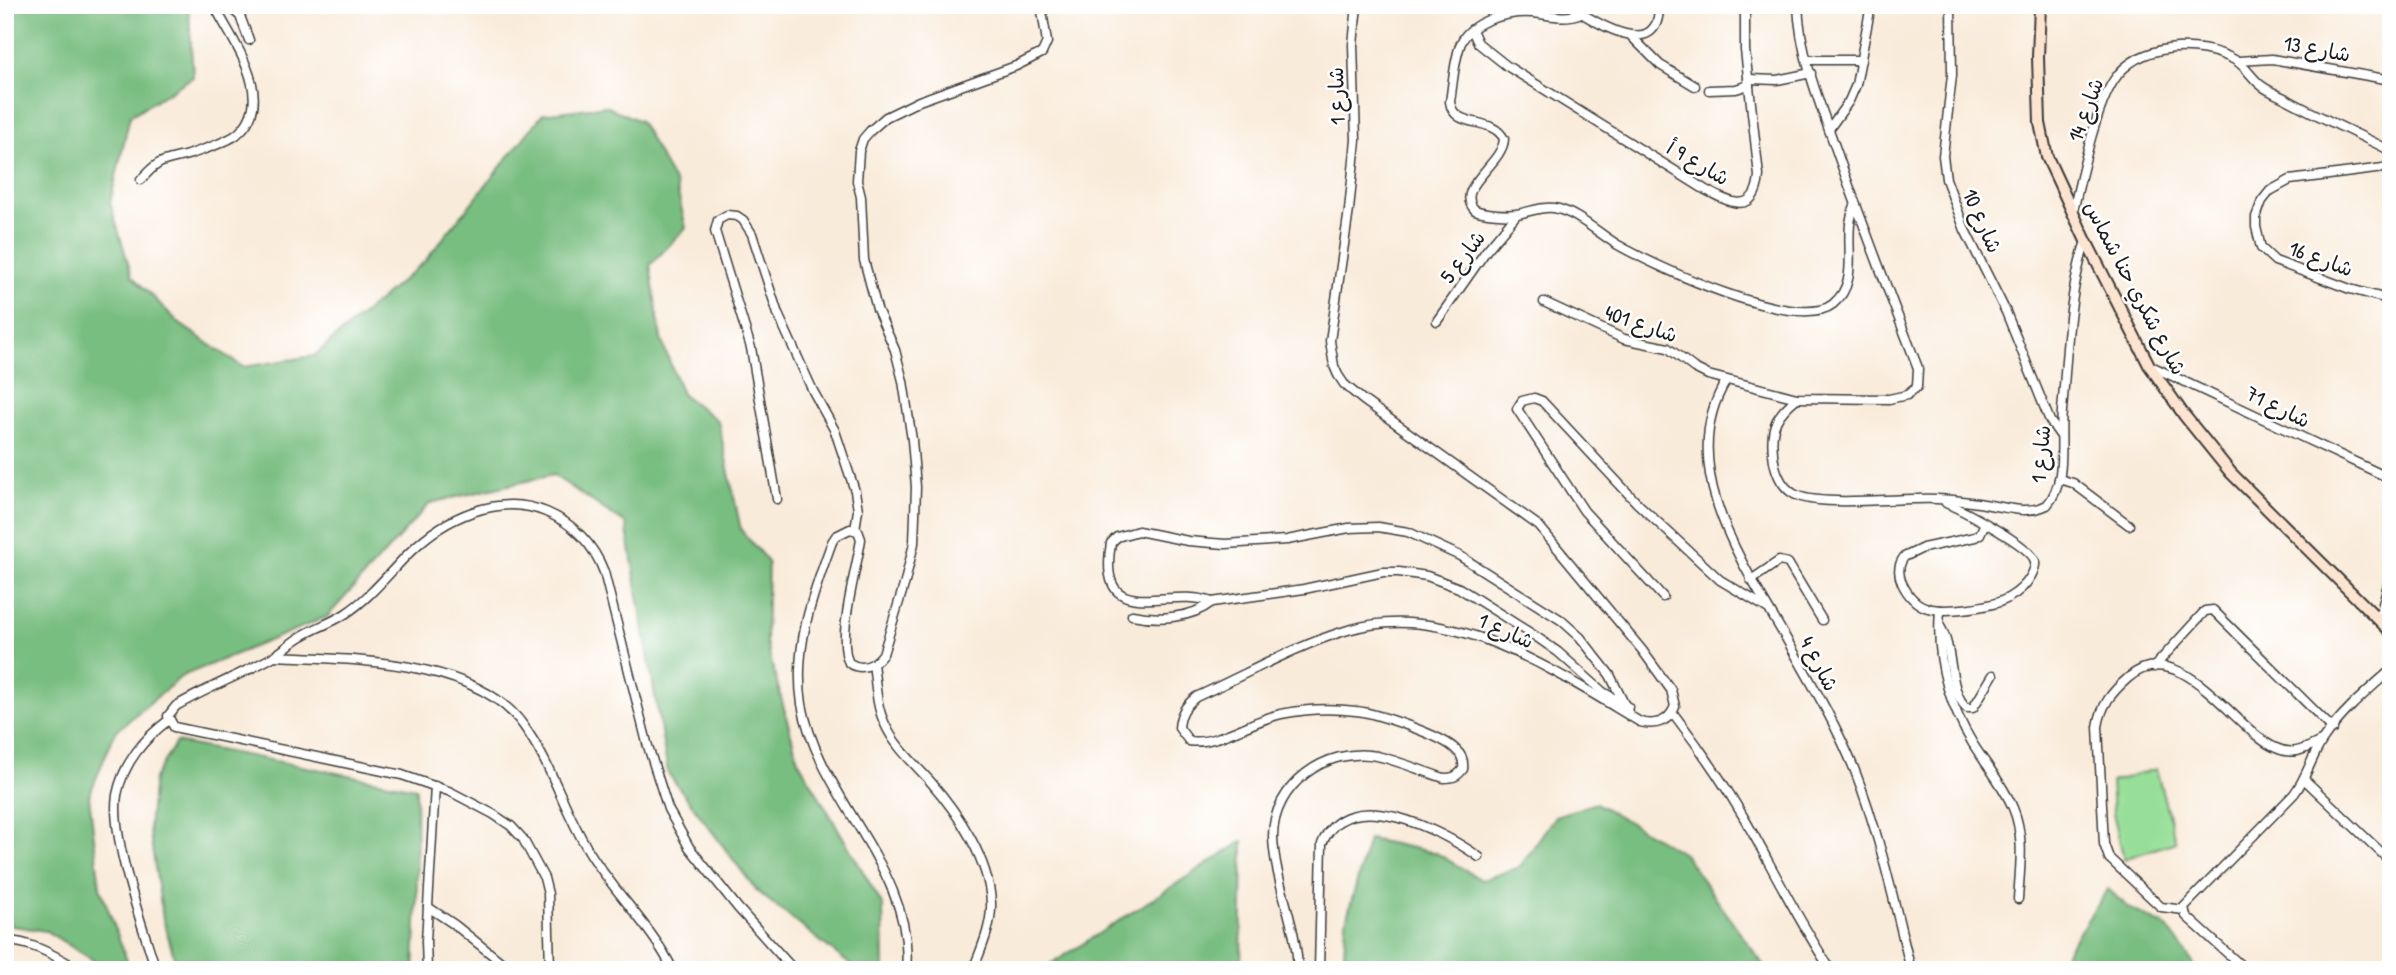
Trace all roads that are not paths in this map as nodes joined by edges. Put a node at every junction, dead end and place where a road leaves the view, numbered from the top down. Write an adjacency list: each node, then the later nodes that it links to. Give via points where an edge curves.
1 (214, 5): 27 (street, via 251,76 256,99 253,111 235,135 154,164)
2 (227, 5): 15 (street, via 240,16)
3 (1041, 5): 58 (street, via 1047,42 1042,53 893,113 870,131 859,151 864,260 903,381 916,487 914,543 905,582 883,654)
4 (1357, 5): 63 (street, شارع 1, via 1353,45 1356,140 1330,341 1334,366 1344,384 1363,400 1539,526 1671,690)
5 (1569, 5): 12 (street)
6 (1659, 5): 14 (street, via 1657,21 1648,34)
7 (1745, 5): 21 (street, شارع 9 أ)
8 (1798, 5): 16 (street)
9 (1871, 5): 17 (street)
10 (1951, 5): 38 (street, شارع 10, via 1945,179)
11 (2040, 5): 29 (street, شارع شكري حنا شماس, via 2040,123 2047,157)
12 (1581, 13): 13 (street, via 1571,17 1517,13); 14 (street)
13 (1472, 30): 21 (street, شارع 9 أ, via 1478,43 1507,66 1734,203 1751,200 1758,188); 30 (street, via 1458,53 1451,110 1496,130 1504,139 1502,152 1473,186 1469,200 1478,212)
14 (1632, 37): 22 (street, via 1660,65)
15 (249, 40)
16 (1807, 60): 17 (street); 19 (street)
17 (1861, 60): 24 (street, via 1849,101)
18 (2238, 61): 20 (street, شارع 13, via 2272,59); 25 (street, شارع 14, via 2262,86); 29 (street, شارع 14, via 2179,48 2153,52 2125,67 2112,82 2104,103)
19 (1811, 73): 21 (street); 24 (street)
20 (2391, 79)
21 (1748, 82): 23 (street, via 1736,89)
22 (1695, 86)
23 (1709, 90)
24 (1829, 129): 28 (street)
25 (2391, 151)
26 (2391, 167): 32 (street, شارع 16, via 2290,180 2270,191 2256,217 2261,248 2275,261)
27 (141, 180)
28 (1856, 204): 30 (street, via 1851,218 1849,282 1834,304 1812,312 1713,290 1647,261 1554,208); 37 (street, شارع 401, via 1919,381 1913,392 1889,399)
29 (2073, 212): 31 (street, شارع شكري حنا شماس)
30 (1517, 214): 34 (street, شارع 5)
31 (2086, 241): 35 (street, شارع شكري حنا شماس); 38 (street, شارع 1, via 2075,292)
32 (2391, 300)
33 (1544, 302): 36 (street, شارع 401, via 1624,339 1668,348 1694,368)
34 (1437, 321)
35 (2149, 365): 40 (street, شارع 71); 54 (street, شارع شكري حنا شماس, via 2231,473)
36 (1726, 381): 37 (street, شارع 401); 47 (street, شارع 4, via 1712,410 1707,452 1725,526)
37 (1797, 398): 42 (street, via 1781,411 1772,442 1775,469 1790,491 1820,500)
38 (2060, 435): 39 (street, شارع 1)
39 (2059, 479): 42 (street, شارع 1, via 2052,500 2036,510); 44 (street, via 2073,483)
40 (2391, 479)
41 (777, 499): 45 (street, via 751,348 715,231 718,220 727,215 743,220 752,234 778,314 835,431 857,500)
42 (1938, 499): 43 (street)
43 (1985, 523): 51 (street, via 1975,537 1913,551 1900,562 1902,583 1913,599); 51 (street, via 2030,553 2035,570 2026,585 2008,599)
44 (2129, 524)
45 (855, 530): 58 (street, via 861,539 847,616 846,655 854,666); 83 (street, via 844,531 832,542 811,604 800,659 802,701 827,773 899,908 907,942)
46 (2391, 572): 54 (street)
47 (1751, 580): 50 (street, شارع 4); 53 (street, via 1779,561 1788,563)
48 (1663, 597): 50 (street, via 1584,511 1517,409 1522,401 1542,401 1637,503 1720,580)
49 (1212, 602): 52 (street, via 1204,609 1179,615); 62 (street, via 1366,575 1399,572 1427,576 1459,588 1538,638); 62 (street, via 1194,597 1145,600 1120,595 1111,575 1111,543 1139,531 1225,544 1287,540 1349,528 1408,532 1461,556 1561,620 1597,657)
50 (1769, 610): 88 (street, شارع 4, via 1855,771)
51 (1940, 610): 55 (street)
52 (1132, 615)
53 (1822, 620)
54 (2379, 620): 56 (street, شارع شكري حنا شماس)
55 (1939, 625): 61 (street, via 1967,708 1977,704); 72 (street, via 1953,704 2014,809 2020,848)
56 (2391, 632)
57 (274, 656): 65 (street, via 176,706); 81 (street, via 438,673 457,678 501,703 537,746 588,851); 82 (street, via 348,612 412,549 452,520 498,505 529,507 557,517 580,535 601,564 668,809 689,847)
58 (873, 664): 84 (street, via 884,722 903,753 964,826 980,859 991,904)
59 (2154, 667): 66 (street, via 2205,611 2213,610); 67 (street, via 2175,671 2200,684 2275,748 2298,752); 74 (street, via 2134,672 2106,700 2100,713 2104,844 2109,858 2161,906)
60 (2391, 670): 66 (street)
61 (1993, 675)
62 (1628, 707): 64 (street)
63 (1673, 713): 64 (street, شارع 1, via 1653,724); 87 (street, via 1749,827)
64 (1631, 716): 85 (street, شارع 1, via 1548,668 1466,632 1411,622 1349,629 1196,697 1180,718 1179,728 1189,741 1214,740 1282,714 1345,710 1372,714 1448,742 1462,758 1458,775 1444,778 1376,756 1347,756 1320,764 1289,789 1278,810 1273,838)
65 (169, 720): 69 (street, via 174,727 189,731 342,761); 77 (street, via 132,758 116,807 125,860)
66 (2333, 729): 67 (street)
67 (2322, 741): 68 (street)
68 (2305, 780): 71 (street); 74 (street)
69 (435, 786): 73 (street); 80 (street, via 511,826 533,854 548,894)
70 (1479, 857): 86 (street, via 1391,815 1376,813 1338,821 1322,844)
71 (2391, 862)
72 (2018, 899)
73 (428, 907): 78 (street); 79 (street)
74 (2184, 910): 89 (street)
75 (5, 941): 76 (street, via 47,952)
76 (80, 970)
77 (156, 970)
78 (427, 970)
79 (511, 970)
80 (550, 970)
81 (673, 970)
82 (794, 970)
83 (906, 970)
84 (973, 970)
85 (1298, 970)
86 (1320, 970)
87 (1831, 970)
88 (1911, 970)
89 (2246, 970)

